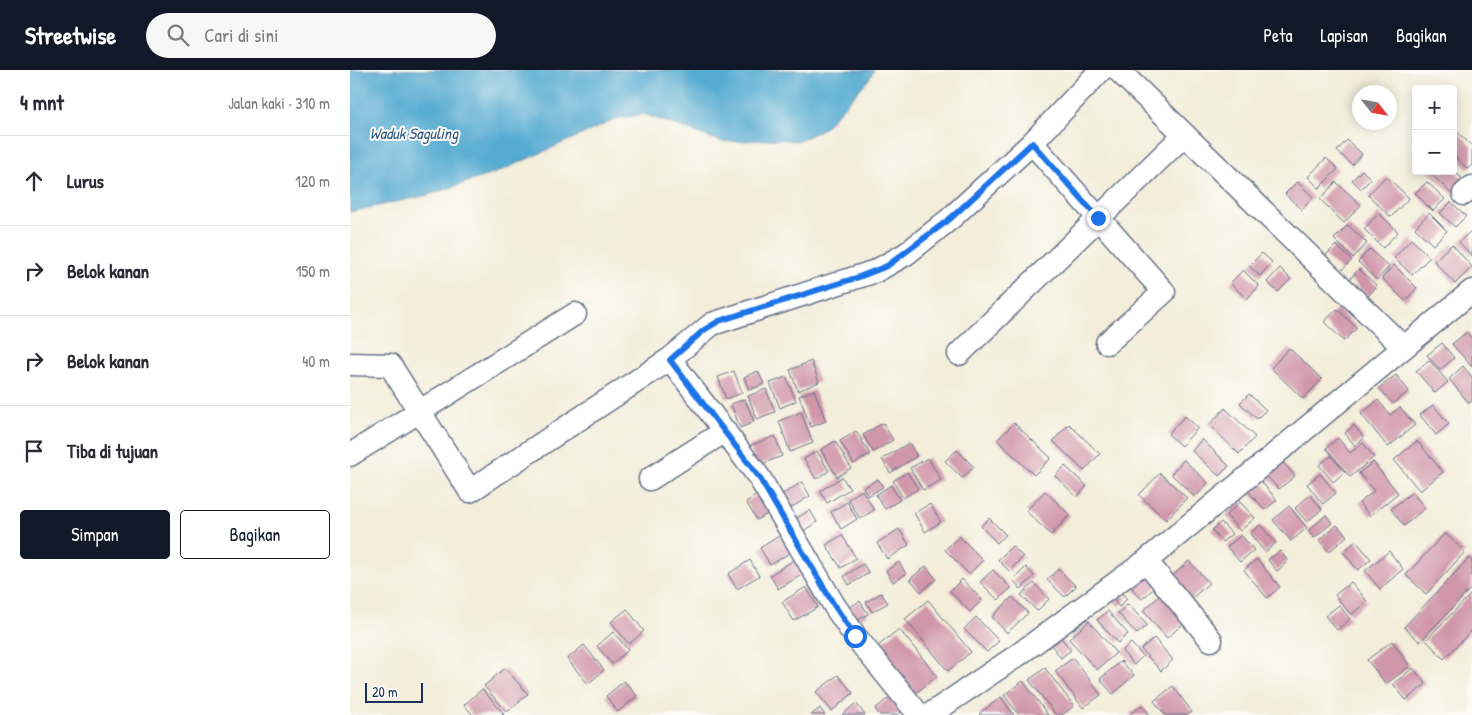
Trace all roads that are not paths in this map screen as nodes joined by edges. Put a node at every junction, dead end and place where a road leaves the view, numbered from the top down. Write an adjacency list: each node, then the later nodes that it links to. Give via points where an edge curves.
1 (1101, 70): 4 (street)
2 (1118, 70): 3 (street)
3 (1184, 134): 5 (street); 9 (street)
4 (1032, 143): 5 (street); 11 (street, via 951,218 887,266 719,321)
5 (1098, 218): 8 (street, via 1164,292); 10 (street)
6 (1472, 291): 9 (street)
7 (575, 314): 13 (street)
8 (1107, 343)
9 (1404, 347): 17 (street)
10 (959, 354)
11 (670, 360): 13 (street, via 470,491); 14 (street)
12 (350, 364): 13 (street, via 390,365)
13 (419, 411): 15 (street)
14 (725, 431): 16 (street); 19 (street, via 759,477 855,636)
15 (350, 454)
16 (650, 479)
17 (1146, 562): 18 (street); 20 (street)
18 (1211, 640)
19 (919, 715)
20 (930, 715)

